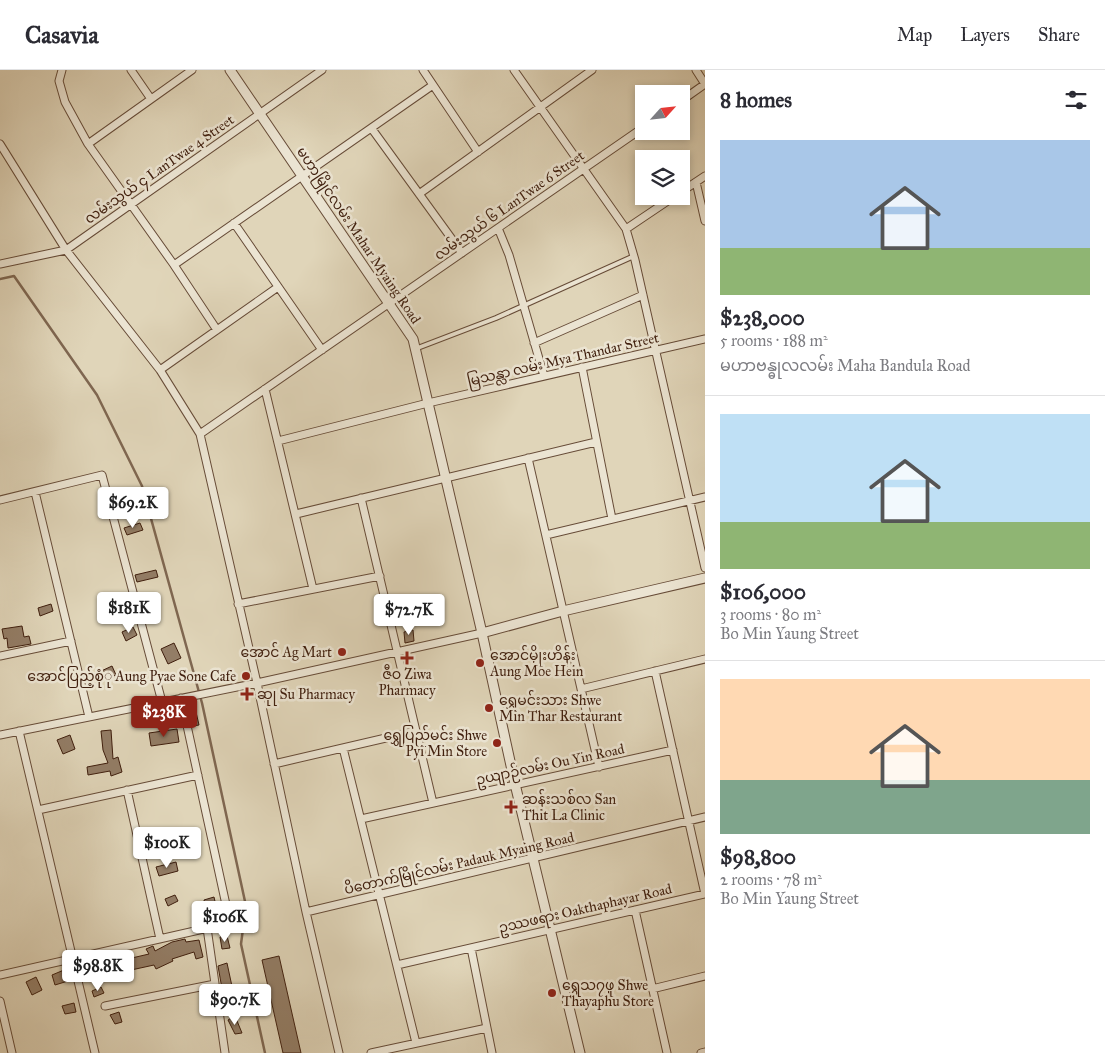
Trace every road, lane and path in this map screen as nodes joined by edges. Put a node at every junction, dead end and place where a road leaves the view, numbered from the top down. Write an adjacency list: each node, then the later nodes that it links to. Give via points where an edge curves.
1 (62, 70): 19 (street, via 59,81 64,102)
2 (131, 70): 13 (street)
3 (192, 70): 13 (street)
4 (230, 70): 15 (street, မဟာမြိုင်လမ်း Mahar Myaing Road)
5 (322, 70): 15 (street, လမ်းသွယ် ၄ LanTwae 4 Street)
6 (423, 70): 11 (street)
7 (514, 70): 14 (street)
8 (592, 70): 14 (street)
9 (696, 70): 10 (street)
10 (705, 84): 12 (street)
11 (433, 85): 16 (street); 20 (street)
12 (690, 95)
13 (152, 99): 19 (street)
14 (540, 107): 20 (street); 21 (street)
15 (260, 114): 22 (street, မဟာမြိုင်လမ်း Mahar Myaing Road); 28 (street, လမ်းသွယ် ၄ LanTwae 4 Street)
16 (372, 129): 22 (street); 26 (street)
17 (635, 133): 21 (street, လမ်းသွယ် ၆ LanTwae 6 Street)
18 (0, 144): 33 (street)
19 (88, 144): 28 (street)
20 (478, 152): 26 (street)
21 (583, 169): 31 (street, လမ်းသွယ် ၆ LanTwae 6 Street); 32 (street)
22 (303, 176): 30 (street); 40 (street, မဟာမြိုင်လမ်း Mahar Myaing Road)
23 (705, 176): 24 (street)
24 (696, 182): 25 (street); 29 (street)
25 (690, 186)
26 (419, 194): 34 (street)
27 (662, 205): 32 (street)
28 (131, 206): 33 (street, လမ်းသွယ် ၄ LanTwae 4 Street); 37 (street)
29 (705, 221)
30 (234, 223): 37 (street); 38 (street)
31 (498, 228): 34 (street, လမ်းသွယ် ၆ LanTwae 6 Street); 41 (street)
32 (626, 229): 35 (street)
33 (66, 250): 36 (street, လမ်းသွယ် ၄ LanTwae 4 Street); 49 (street)
34 (462, 252): 40 (street, လမ်းသွယ် ၆ LanTwae 6 Street)
35 (634, 256): 39 (street); 41 (lane)
36 (0, 264)
37 (174, 265): 42 (street)
38 (278, 287): 42 (street); 46 (street)
39 (643, 295): 44 (street); 47 (street)
40 (389, 303): 45 (street, မဟာမြိုင်လမ်း Mahar Myaing Road, via 413,338); 46 (street, လမ်းသွယ် ၆ LanTwae 6 Street)
41 (524, 306): 44 (street); 45 (lane)
42 (217, 330): 49 (street)
43 (705, 339): 47 (street, မြသန္လာ လမ်း Mya Thandar Street)
44 (534, 343): 50 (street)
45 (415, 349): 52 (street, မဟာမြိုင်လမ်း Mahar Myaing Road)
46 (322, 350): 51 (street, လမ်းသွယ် ၆ LanTwae 6 Street)
47 (656, 350): 48 (street, မြသန္လာ လမ်း Mya Thandar Street); 62 (street)
48 (582, 367): 50 (street, မြသန္လာ လမ်း Mya Thandar Street); 55 (street)
49 (160, 370): 53 (street)
50 (544, 376): 52 (street, မြသန္လာ လမ်း Mya Thandar Street)
51 (265, 389): 53 (street, လမ်းသွယ် ၆ LanTwae 6 Street); 54 (street)
52 (428, 403): 54 (street, မြသန္လာ လမ်း Mya Thandar Street); 57 (street, မဟာမြိုင်လမ်း Mahar Myaing Road)
53 (200, 434): 70 (street)
54 (278, 441): 63 (street)
55 (596, 442): 56 (street); 64 (street)
56 (528, 458): 57 (street); 65 (street)
57 (445, 478): 60 (street); 72 (street, မဟာမြိုင်လမ်း Mahar Myaing Road)
58 (35, 492): 61 (street); 73 (street); 81 (street, via 102,476)
59 (705, 497): 62 (street)
60 (361, 498): 63 (street); 67 (street)
61 (0, 500)
62 (690, 501): 64 (street); 66 (street)
63 (296, 514): 69 (street)
64 (612, 519): 65 (street)
65 (546, 535): 71 (street)
66 (705, 568)
67 (380, 576): 69 (street); 74 (street)
68 (705, 578): 71 (street)
69 (314, 589): 70 (street)
70 (238, 604): 78 (street)
71 (564, 611): 72 (street); 79 (street)
72 (482, 632): 74 (street); 91 (street, မဟာမြိုင်လမ်း Mahar Myaing Road)
73 (71, 641): 75 (street); 82 (street)
74 (398, 651): 78 (street); 83 (street)
75 (0, 653)
76 (705, 659): 77 (street)
77 (655, 671): 79 (street); 87 (street)
78 (257, 683): 80 (street); 88 (street)
79 (581, 689): 89 (street)
80 (181, 698): 81 (street); 90 (street)
81 (162, 702): 82 (street)
82 (89, 717): 84 (street)
83 (416, 730): 86 (street); 93 (street)
84 (20, 731): 85 (street); 94 (street)
85 (0, 735)
86 (343, 748): 88 (street); 96 (street)
87 (673, 750): 89 (street, ဥယျာဉ်လမ်း Ou Yin Road); 97 (street)
88 (274, 764): 102 (street)
89 (599, 767): 91 (street, ဥယျာဉ်လမ်း Ou Yin Road)
90 (198, 775): 92 (street); 103 (street, via 230,923)
91 (515, 784): 93 (street, ဥယျာဉ်လမ်း Ou Yin Road); 98 (street, မဟာမြိုင်လမ်း Mahar Myaing Road)
92 (127, 790): 94 (street); 105 (street)
93 (433, 803): 96 (street, ဥယျာဉ်လမ်း Ou Yin Road)
94 (38, 810): 107 (street)
95 (705, 817): 97 (street, ပိတောက်မြိုင်လမ်း Padauk Myaing Road)
96 (361, 819): 99 (street)
97 (688, 821): 98 (street, ပိတောက်မြိုင်လမ်း Padauk Myaing Road); 100 (street)
98 (533, 858): 99 (street, ပိတောက်မြိုင်လမ်း Padauk Myaing Road); 104 (street, မဟာမြိုင်လမ်း Mahar Myaing Road)
99 (379, 894): 102 (street, ပိတောက်မြိုင်လမ်း Padauk Myaing Road); 108 (street)
100 (705, 894): 101 (street, ဥဿဖရား Oakthaphayar Road)
101 (635, 910): 104 (street, ဥဿဖရား Oakthaphayar Road); 112 (street)
102 (306, 912): 121 (street)
103 (207, 928): 105 (street); 111 (street)
104 (550, 930): 106 (street, ဥဿဖရား Oakthaphayar Road); 124 (street, မဟာမြိုင်လမ်း Mahar Myaing Road)
105 (160, 939): 107 (street)
106 (471, 948): 108 (street, ဥဿဖရား Oakthaphayar Road); 115 (street)
107 (74, 958): 109 (street); 119 (street)
108 (397, 965): 116 (street)
109 (0, 975)
110 (705, 976): 112 (street)
111 (215, 984): 114 (street); 120 (street)
112 (652, 989): 125 (street)
113 (0, 1001): 118 (street)
114 (106, 1006)
115 (487, 1028): 116 (street); 123 (street)
116 (416, 1043): 122 (street)
117 (705, 1052): 126 (street)
118 (12, 1053)
119 (95, 1053)
120 (225, 1053)
121 (339, 1053)
122 (371, 1053)
123 (492, 1053)
124 (580, 1053)
125 (667, 1053)
126 (701, 1053)

